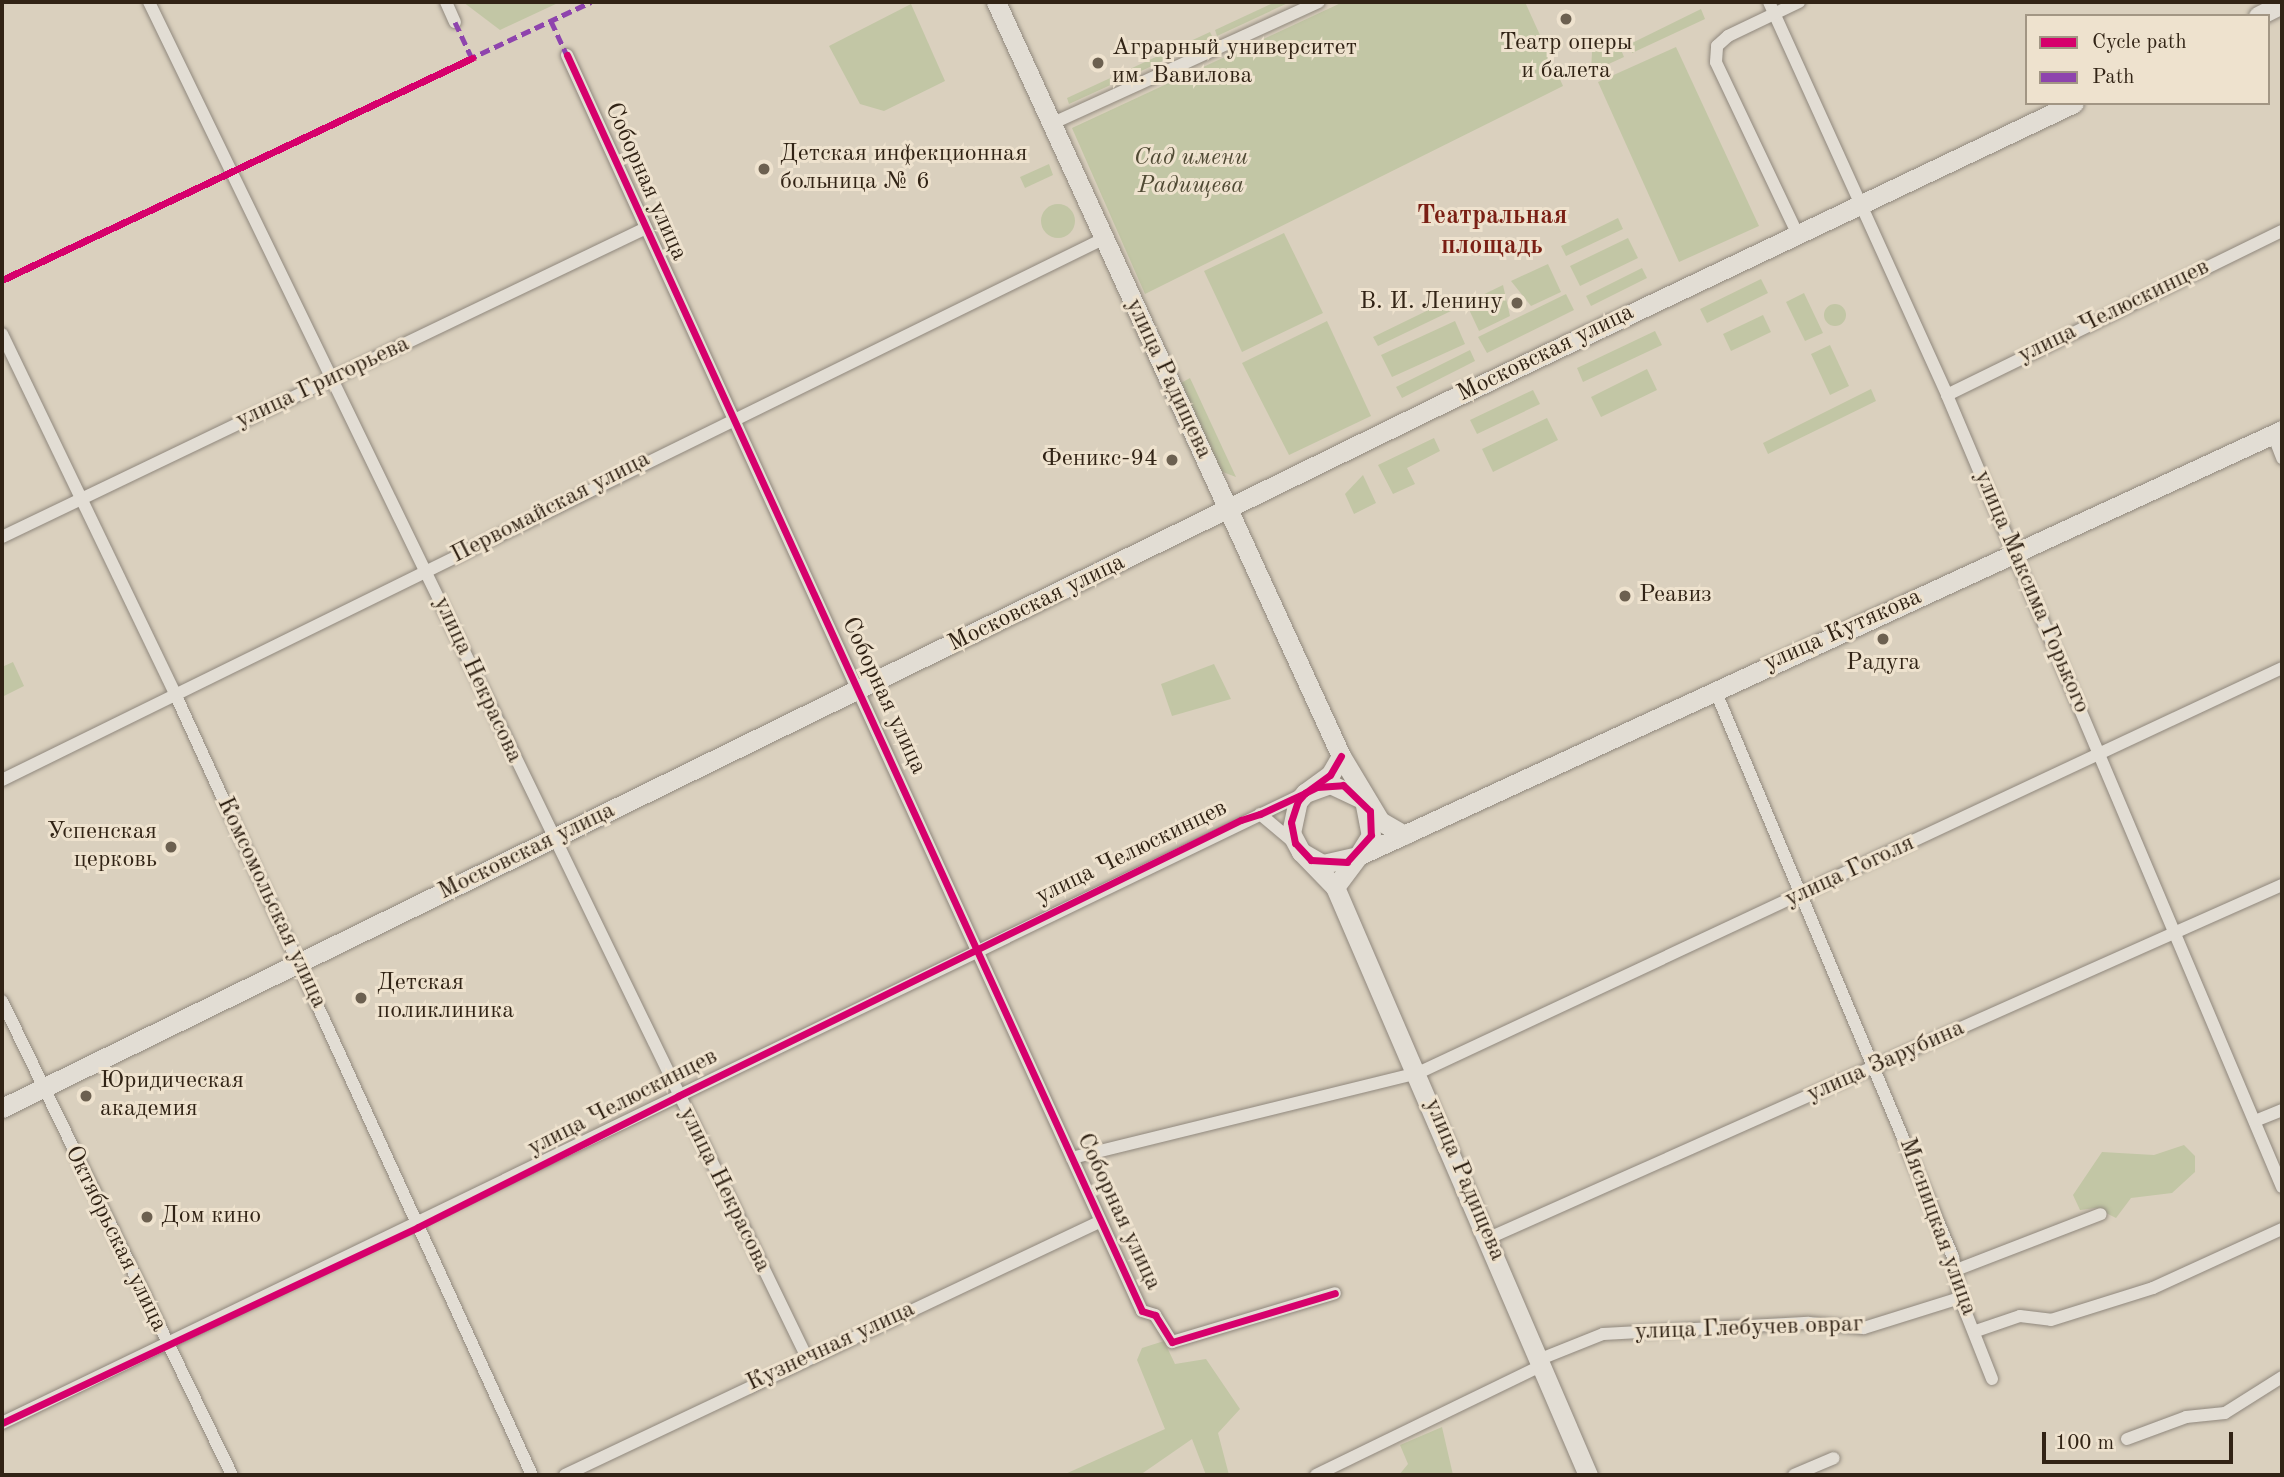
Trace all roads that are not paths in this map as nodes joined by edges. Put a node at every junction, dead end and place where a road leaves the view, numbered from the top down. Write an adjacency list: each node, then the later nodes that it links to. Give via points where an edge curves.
1 (149, 2): 19 (street, улица Некрасова)
2 (446, 2): 9 (street)
3 (996, 2): 12 (street, улица Радищева)
4 (1319, 2): 12 (street)
5 (1799, 2): 7 (street)
6 (2282, 4): 8 (street)
7 (1772, 8): 13 (street, улица Максима Горького); 16 (street, via 1717,46 1716,62)
8 (2262, 14)
9 (455, 22)
10 (568, 55): 14 (street, Соборная улица)
11 (2070, 105): 13 (street, Московская улица)
12 (1051, 124): 17 (street, улица Радищева)
13 (1860, 205): 16 (street, Московская улица); 20 (street, улица Максима Горького)
14 (644, 229): 19 (street, улица Григорьева); 21 (street, Соборная улица)
15 (2282, 231): 20 (street, улица Челюскинцев)
16 (1798, 235): 25 (street, Московская улица)
17 (1103, 239): 21 (street, Первомайская улица); 25 (street, улица Радищева)
18 (2, 334): 24 (street, Комсомольская улица)
19 (330, 380): 24 (street, улица Григорьева); 28 (street, улица Некрасова)
20 (1947, 394): 27 (street, улица Максима Горького)
21 (730, 418): 28 (street, Первомайская улица); 31 (street, Соборная улица)
22 (2277, 432): 23 (street); 27 (street, улица Кутякова)
23 (2282, 458)
24 (82, 498): 26 (street, улица Григорьева); 32 (street, Комсомольская улица)
25 (1229, 510): 31 (street, Московская улица); 34 (street, улица Радищева)
26 (2, 537)
27 (2014, 552): 30 (street, улица Кутякова); 33 (street, улица Максима Горького)
28 (425, 571): 32 (street, Первомайская улица); 40 (street, улица Некрасова)
29 (2282, 668): 33 (street, улица Гоголя)
30 (1715, 690): 39 (street, улица Кутякова); 45 (street, Мясницкая улица)
31 (856, 691): 40 (street, Московская улица); 47 (street, Соборная улица)
32 (177, 698): 35 (street, Первомайская улица); 48 (street, Комсомольская улица)
33 (2100, 755): 45 (street, улица Гоголя); 46 (street, улица Максима Горького)
34 (1341, 756): 36 (street, via 1329,775); 37 (street, улица Радищева)
35 (2, 780)
36 (1305, 793): 37 (street, via 1330,784); 38 (street, улица Челюскинцев); 41 (street, via 1291,822)
37 (1364, 800): 39 (street, via 1380,821); 42 (street, via 1371,835)
38 (1260, 814): 41 (street); 47 (street, улица Челюскинцев)
39 (1404, 835): 42 (street, улица Кутякова)
40 (554, 839): 48 (street, Московская улица); 53 (street, улица Некрасова)
41 (1301, 852): 42 (street, via 1335,865); 44 (street)
42 (1357, 856): 44 (street)
43 (2282, 885): 46 (street, улица Зарубина)
44 (1335, 887): 51 (street, улица Радищева)
45 (1803, 893): 50 (street, Мясницкая улица); 51 (street, улица Гоголя)
46 (2176, 933): 50 (street, улица Зарубина); 56 (street, улица Максима Горького)
47 (979, 950): 53 (street, улица Челюскинцев); 57 (street, Соборная улица)
48 (299, 963): 52 (street, Московская улица); 61 (street, Комсомольская улица)
49 (2, 1001): 52 (street, Октябрьская улица)
50 (1876, 1066): 63 (street, улица Зарубина); 64 (street, Мясницкая улица)
51 (1418, 1073): 57 (street); 63 (street, улица Радищева)
52 (43, 1088): 54 (street, Московская улица); 68 (street, Октябрьская улица)
53 (678, 1096): 61 (street, улица Челюскинцев); 69 (street, улица Некрасова)
54 (7, 1102)
55 (2282, 1110): 56 (street)
56 (2255, 1121): 58 (street, улица Максима Горького)
57 (1072, 1158): 60 (street, Соборная улица)
58 (2282, 1187)
59 (2101, 1213): 64 (street)
60 (1099, 1222): 65 (street, Соборная улица, via 1142,1311 1155,1315 1172,1342); 69 (street, Кузнечная улица)
61 (418, 1227): 68 (street, улица Челюскинцев); 77 (street, Комсомольская улица)
62 (2282, 1229): 67 (street, via 2153,1288 2051,1320 2020,1316)
63 (1489, 1238): 70 (street, улица Радищева)
64 (1956, 1270): 66 (street, Мясницкая улица)
65 (1335, 1293)
66 (1960, 1298): 67 (street, Мясницкая улица); 70 (street, улица Глебучев овраг, via 1864,1328 1809,1323 1603,1334)
67 (1976, 1331): 72 (street, Мясницкая улица)
68 (166, 1346): 73 (street, улица Челюскинцев); 76 (street, Октябрьская улица)
69 (807, 1358): 78 (street, Кузнечная улица)
70 (1539, 1363): 79 (street, улица Глебучев овраг); 80 (street, улица Радищева)
71 (2282, 1377): 74 (street, via 2225,1413 2186,1417)
72 (1992, 1379)
73 (2, 1423)
74 (2127, 1439)
75 (1834, 1458): 81 (street)
76 (232, 1475)
77 (532, 1475)
78 (565, 1475)
79 (1317, 1475)
80 (1588, 1475)
81 (1794, 1475)

